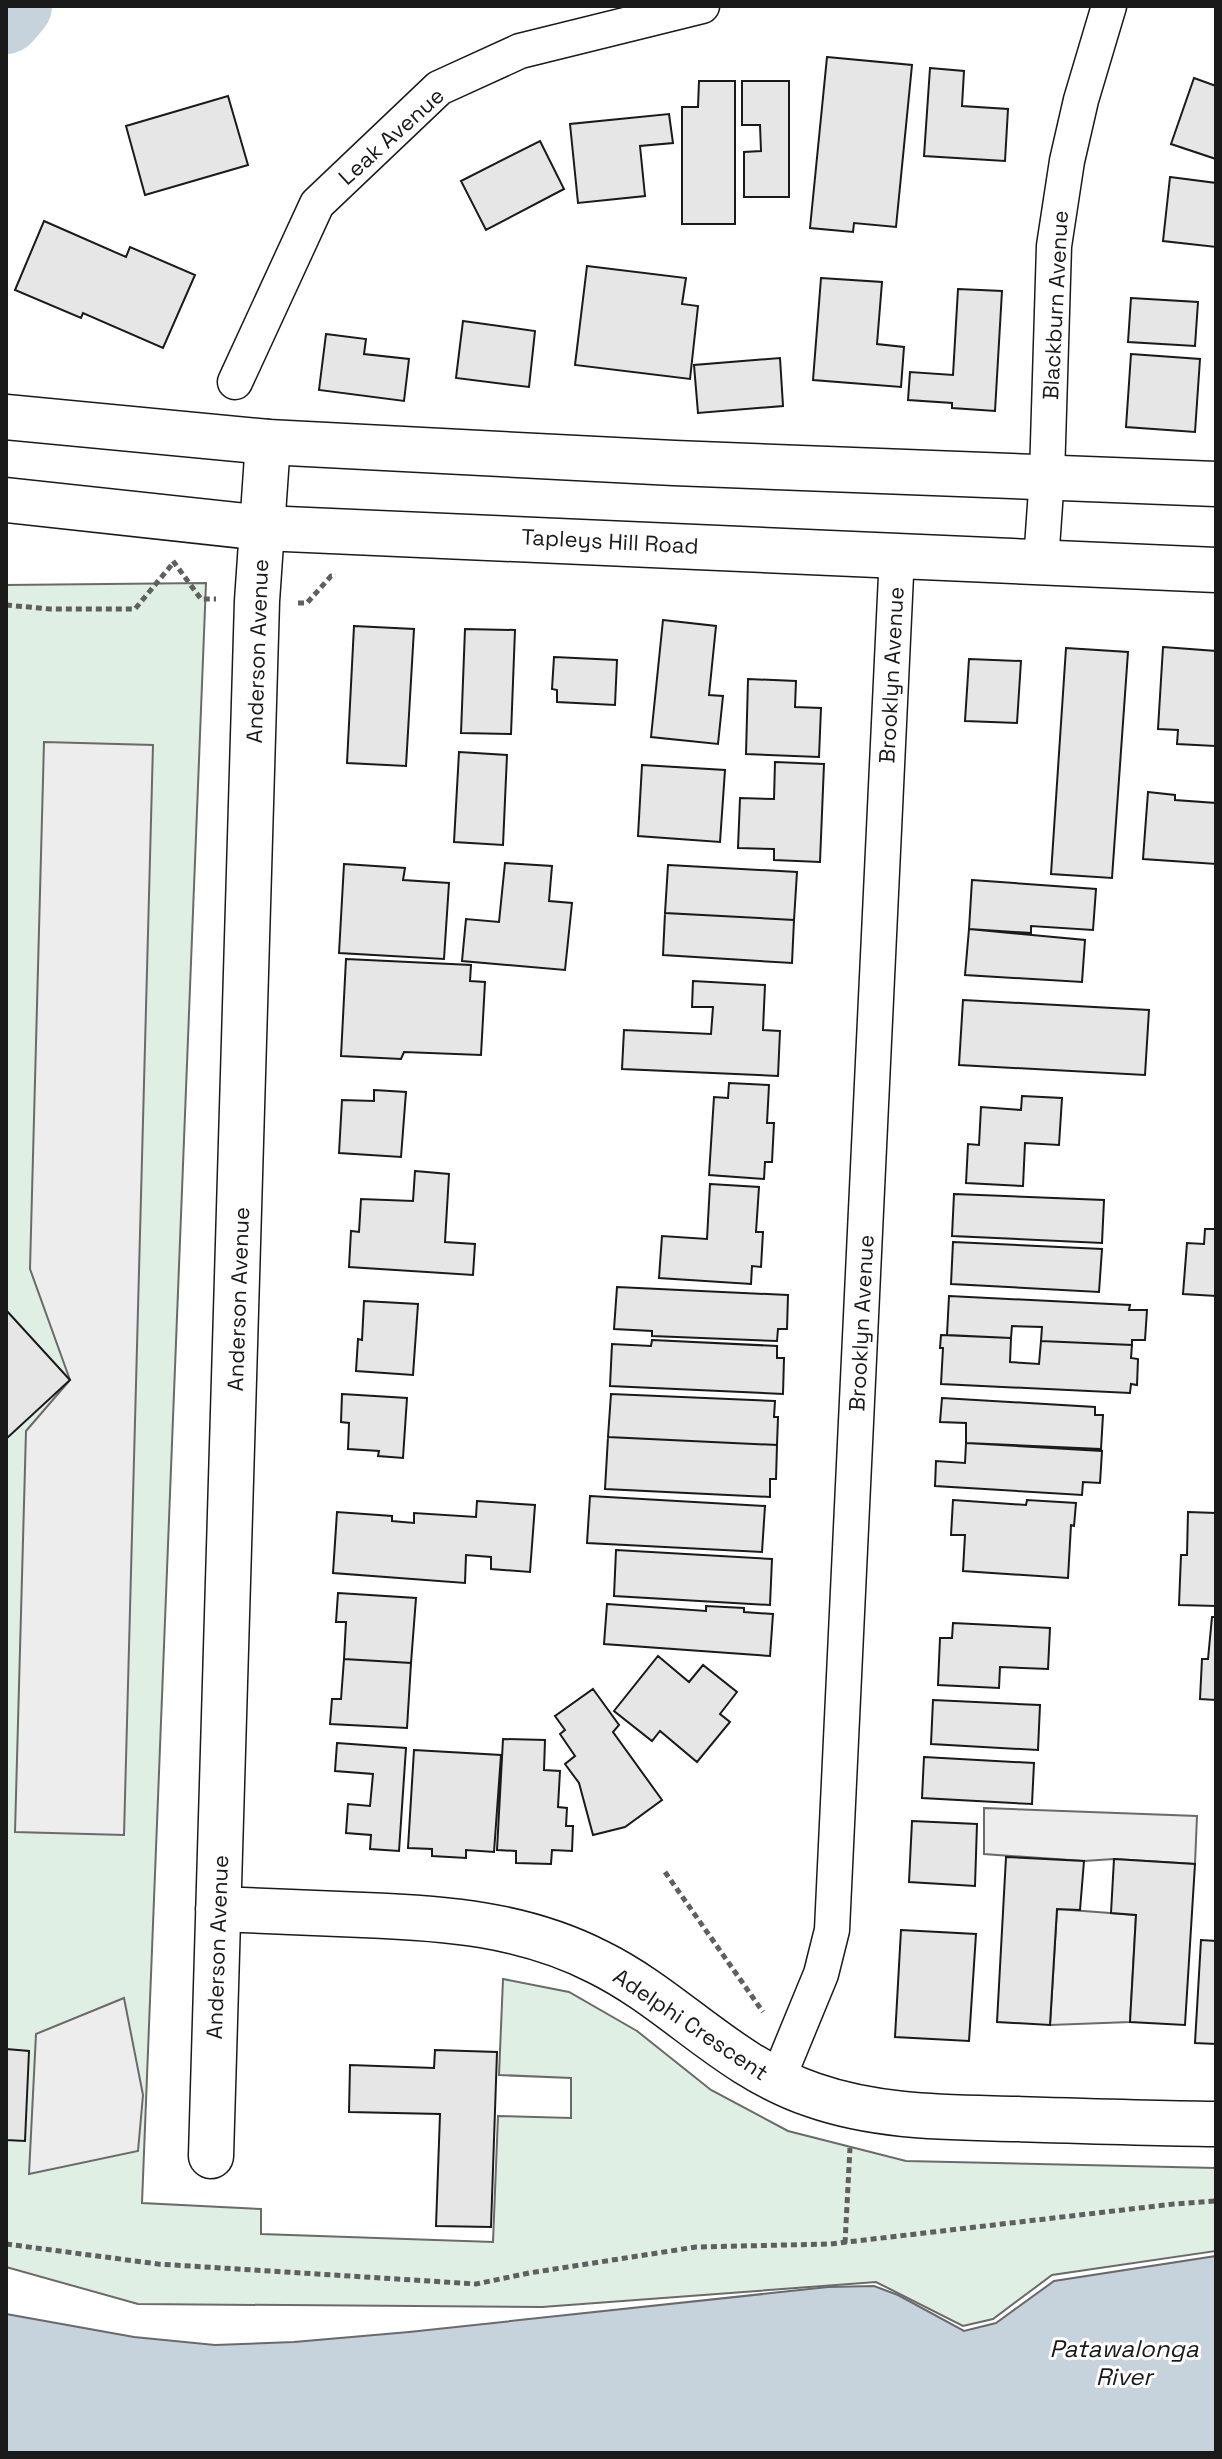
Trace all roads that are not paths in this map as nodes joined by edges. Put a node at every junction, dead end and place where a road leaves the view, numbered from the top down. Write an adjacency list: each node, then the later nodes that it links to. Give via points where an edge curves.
1 (702, 6): 3 (street, Leak Avenue, via 520,51 439,88 317,204)
2 (1109, 6): 6 (street, Blackburn Avenue, via 1071,146 1054,246)
3 (235, 382)
4 (6, 417): 5 (street)
5 (268, 442): 6 (street); 9 (street, Anderson Avenue)
6 (1047, 476): 7 (street); 11 (street, Blackburn Avenue)
7 (1216, 484)
8 (6, 500): 9 (street, Tapleys Hill Road)
9 (263, 528): 10 (street, Tapleys Hill Road); 13 (street, Anderson Avenue)
10 (897, 554): 11 (street, Tapleys Hill Road); 14 (street, Brooklyn Avenue, via 832,1930 821,1974)
11 (1041, 562): 12 (street, Tapleys Hill Road)
12 (1216, 570)
13 (218, 1909): 14 (street, Adelphi Crescent, via 437,1918 550,1940 600,1962 729,2054); 16 (street, Anderson Avenue)
14 (777, 2081): 15 (street, Adelphi Crescent, via 861,2109 918,2117)
15 (1216, 2124)
16 (211, 2156)

